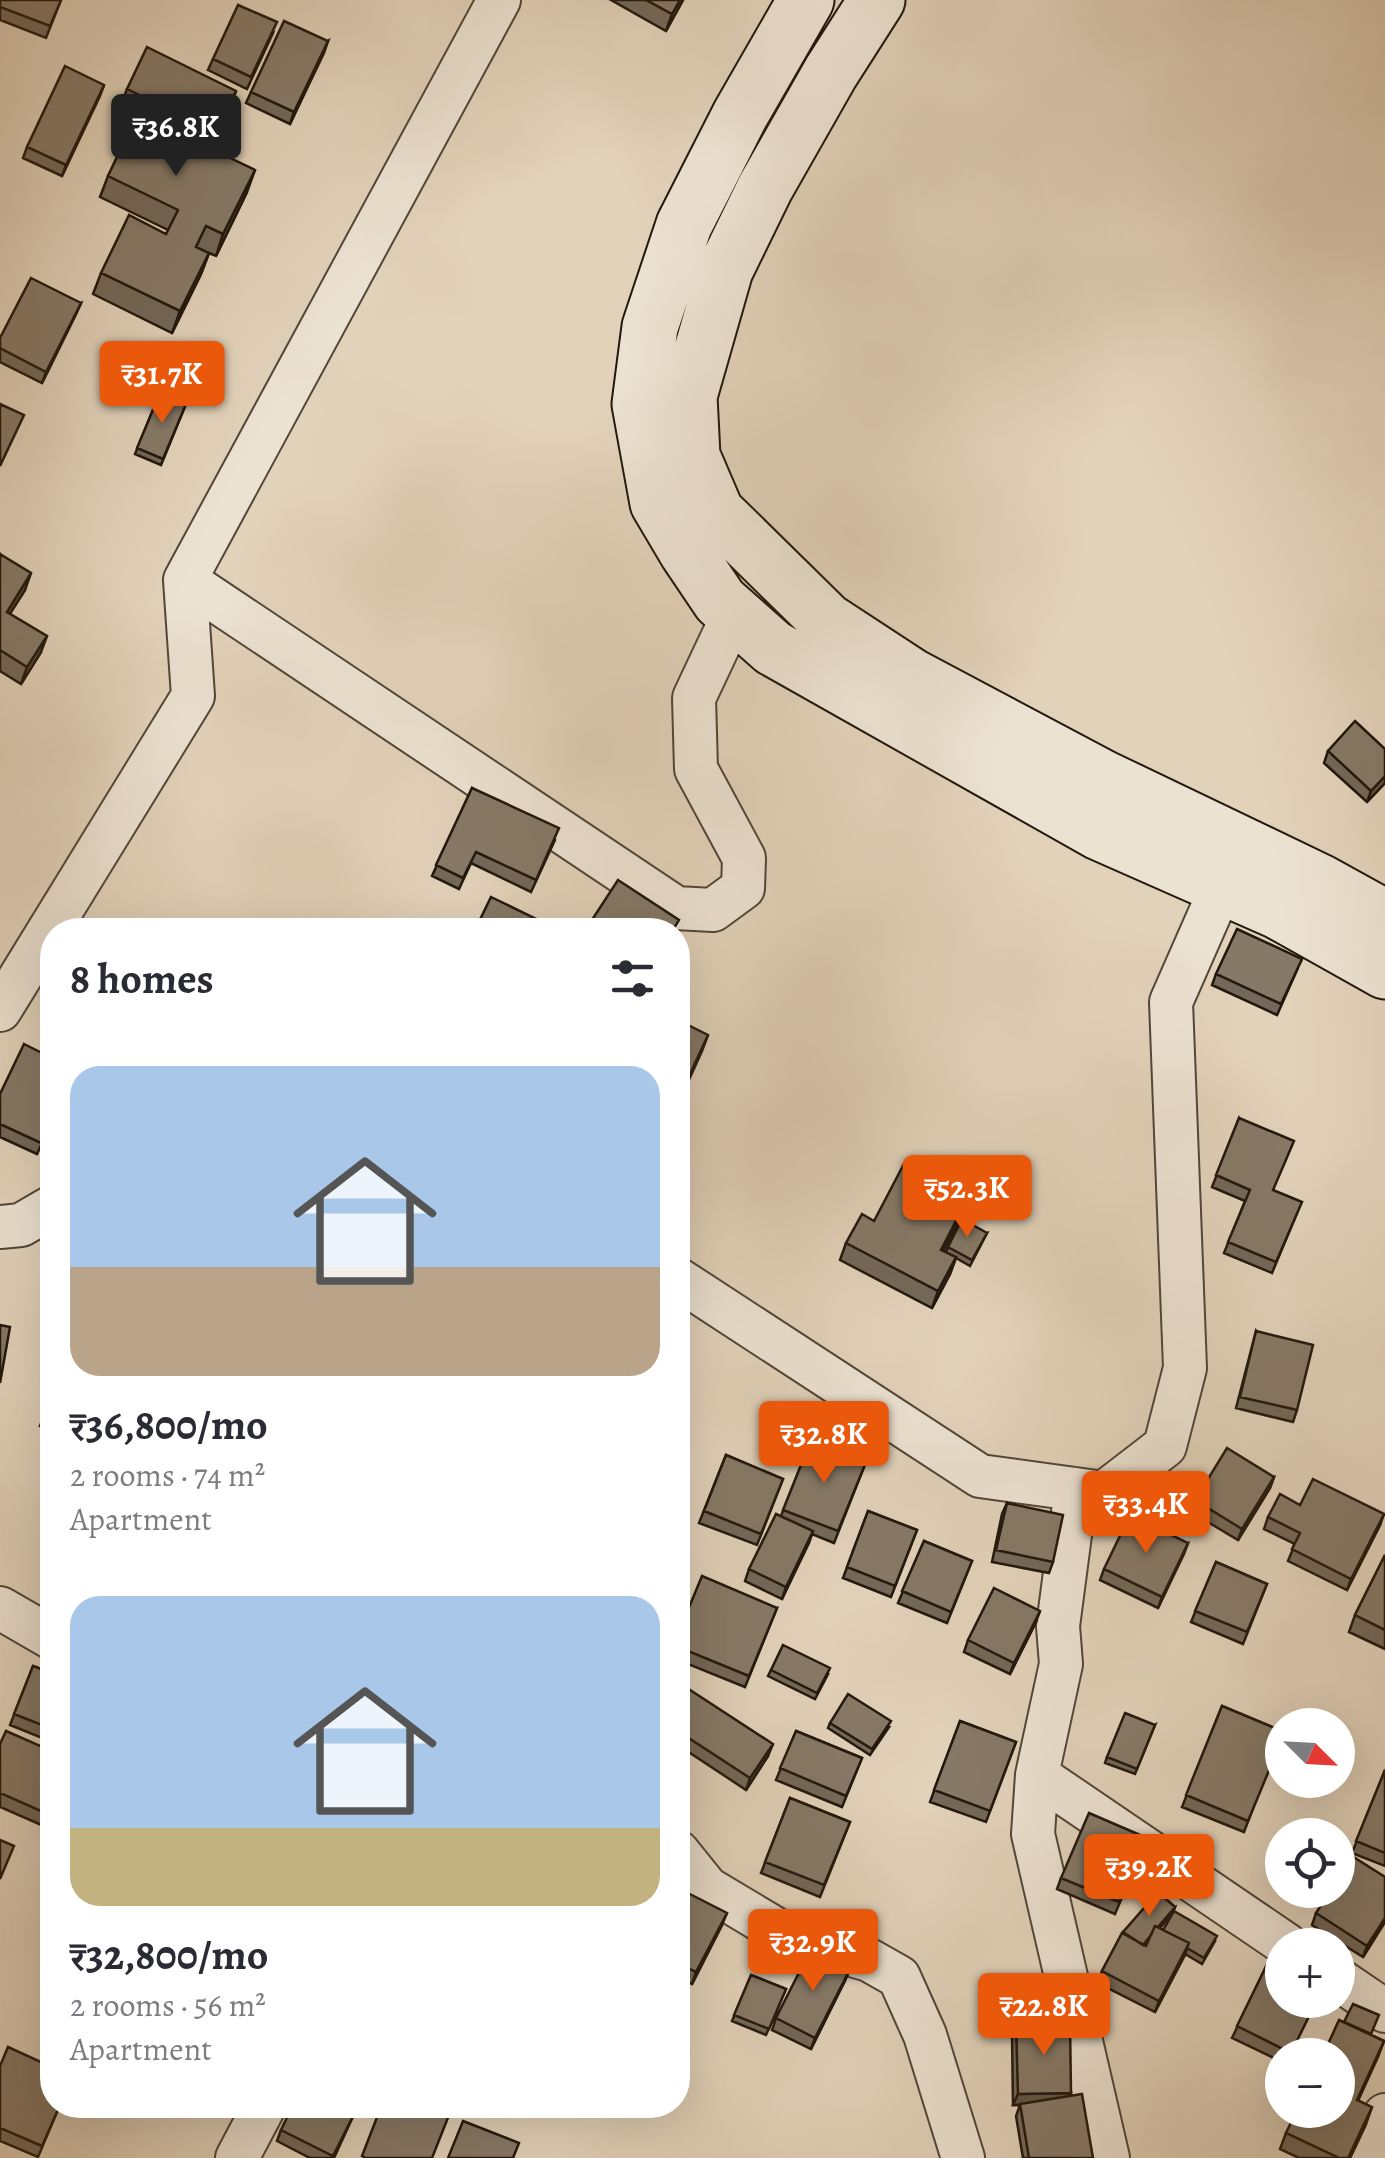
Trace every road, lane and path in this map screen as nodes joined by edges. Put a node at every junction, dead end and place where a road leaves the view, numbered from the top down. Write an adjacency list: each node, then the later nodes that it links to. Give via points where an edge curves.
1 (499, 0): 4 (street)
2 (806, 0): 5 (main road, via 684,225 650,327 640,404 658,502)
3 (877, 0): 6 (main road, via 765,188 720,287 689,396 692,456 716,512 827,621 911,676 1103,778)
4 (185, 580): 5 (street, via 676,908 713,910 743,888 744,858 696,769 694,698); 7 (street, via 193,696)
5 (734, 613): 6 (main road, via 773,648 1099,832)
6 (1234, 866): 8 (main road); 10 (main road, via 1278,911); 15 (street, via 1171,1002 1185,1368 1165,1446 1104,1493)
7 (57, 918)
8 (1385, 918)
9 (40, 945): 11 (street)
10 (1385, 971)
11 (0, 1010)
12 (40, 1214): 13 (street)
13 (0, 1227)
14 (690, 1287): 15 (street, via 980,1476)
15 (1076, 1489): 18 (street, via 1058,1626 1061,1664)
16 (0, 1608): 17 (street)
17 (40, 1631)
18 (1037, 1775): 20 (street); 27 (street, via 1033,1834)
19 (690, 1867): 26 (street, via 706,1888 788,1937 869,1960 899,1977)
20 (1265, 1930)
21 (1355, 1991): 22 (street)
22 (1385, 2011)
23 (1385, 2115): 28 (street)
24 (258, 2118): 25 (street)
25 (237, 2158)
26 (964, 2158)
27 (1108, 2158)
28 (1365, 2158)

